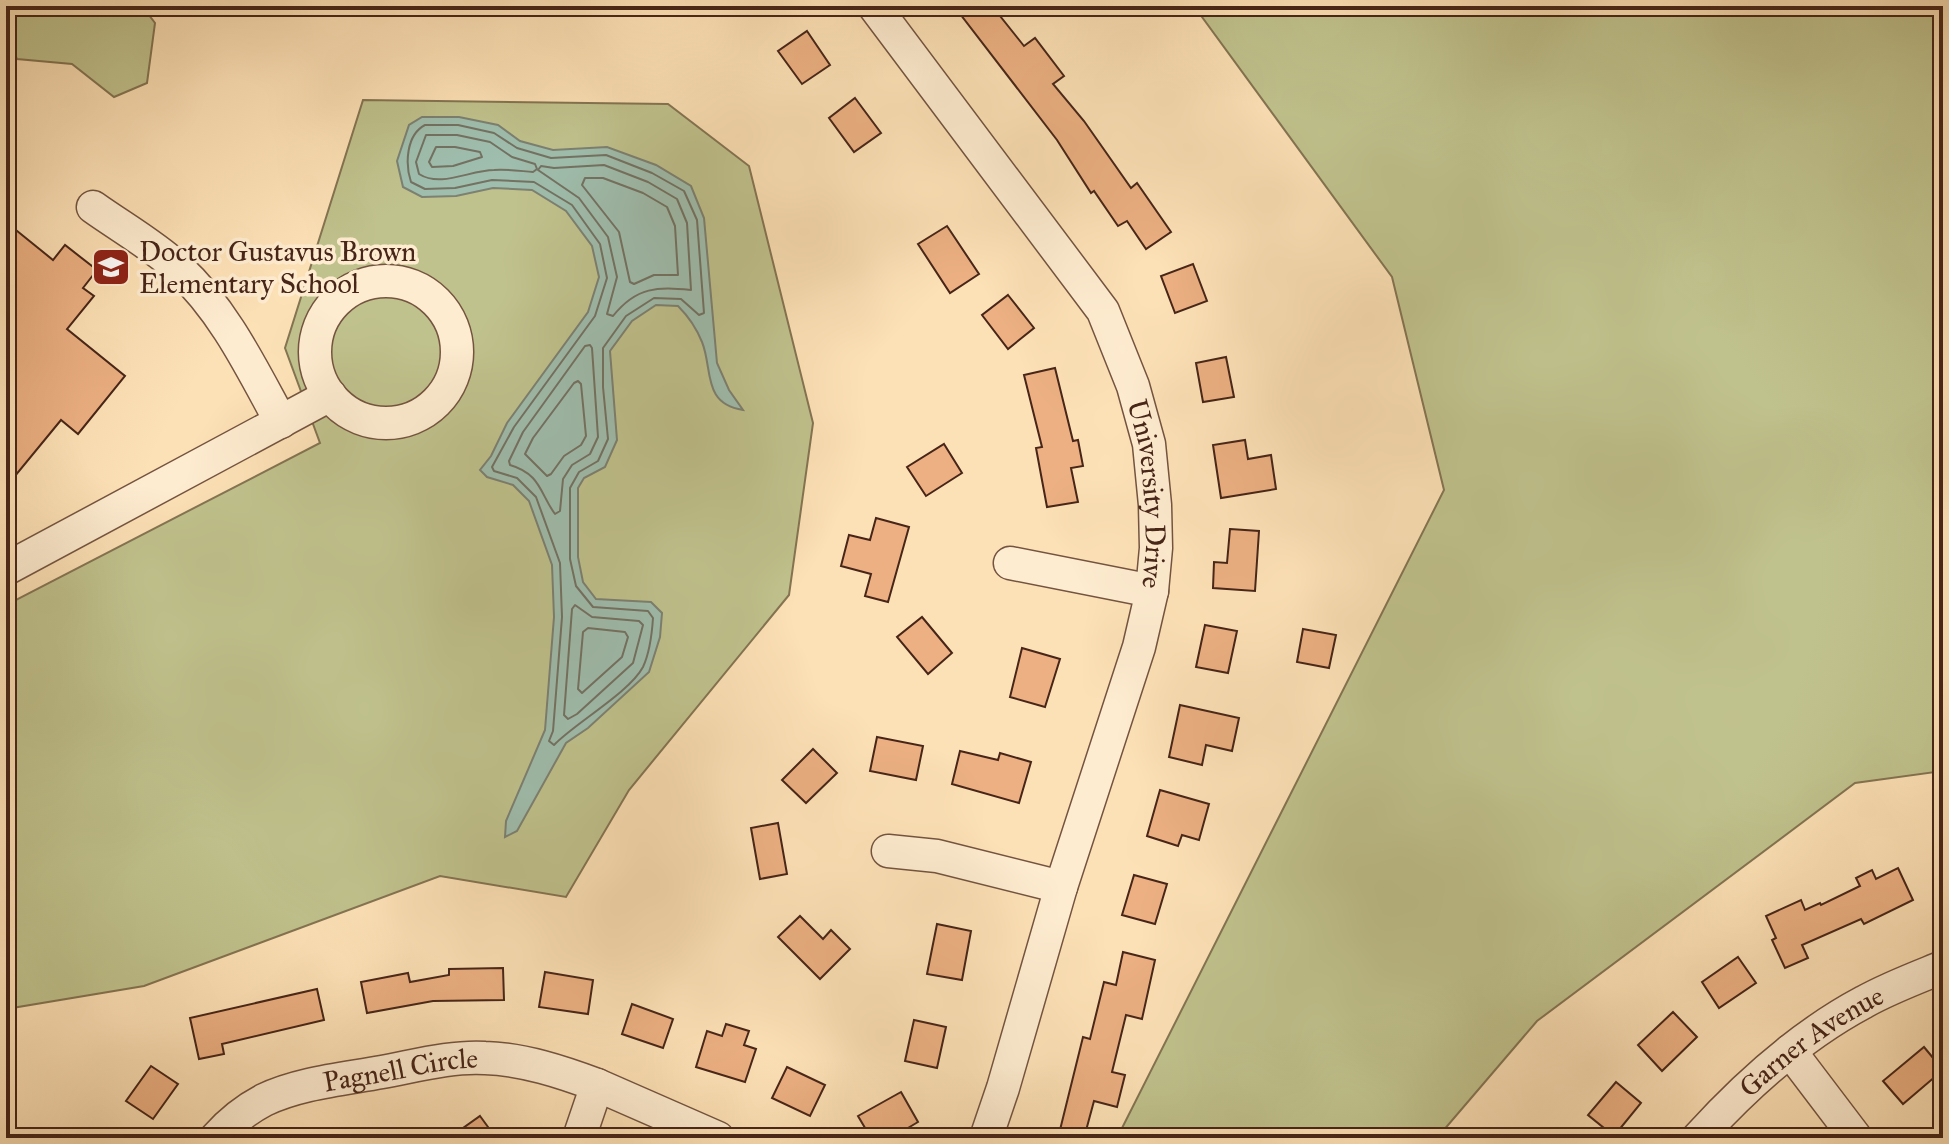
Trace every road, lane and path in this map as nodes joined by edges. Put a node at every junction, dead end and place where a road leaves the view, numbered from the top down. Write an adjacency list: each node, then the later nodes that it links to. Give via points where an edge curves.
1 (874, 6): 7 (street, University Drive, via 1103,311 1149,444 1156,548)
2 (93, 207): 4 (street, via 178,268 237,343)
3 (330, 395): 3 (street, via 368,421 399,422 428,409 449,385 457,355 444,310 405,284 373,283 344,295 324,319 315,349 321,381); 4 (street)
4 (281, 422): 6 (street)
5 (1010, 563): 7 (street)
6 (6, 569)
7 (1152, 591): 9 (street, University Drive, via 1139,647)
8 (888, 851): 9 (street, via 937,856)
9 (1061, 887): 16 (street, University Drive)
10 (1943, 967): 11 (street, Garner Avenue, via 1864,1002)
11 (1790, 1051): 17 (street, Garner Avenue, via 1736,1096); 18 (street)
12 (597, 1085): 13 (street, Pagnell Circle, via 518,1062 484,1057 445,1061 265,1100 230,1122); 14 (street); 15 (street, Pagnell Circle)
13 (216, 1138)
14 (579, 1138)
15 (718, 1138)
16 (986, 1138)
17 (1698, 1138)
18 (1856, 1138)

